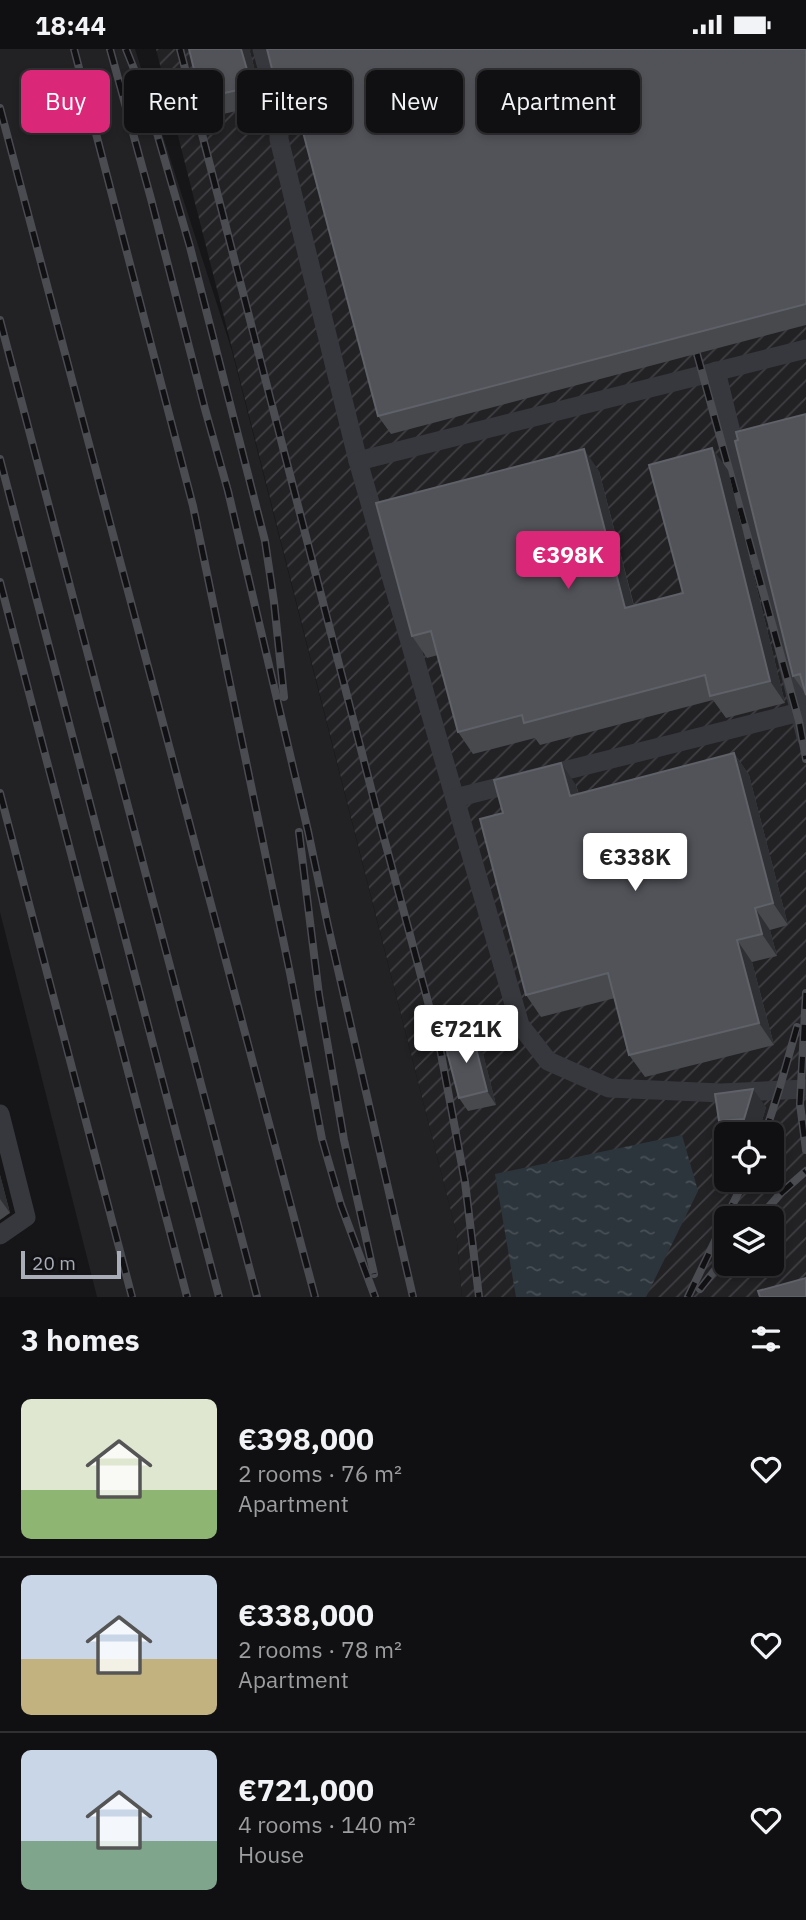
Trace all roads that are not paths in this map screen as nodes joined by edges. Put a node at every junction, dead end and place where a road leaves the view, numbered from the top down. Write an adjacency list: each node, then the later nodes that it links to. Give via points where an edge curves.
1 (262, 49): 4 (lane, via 279,112 279,139)
2 (806, 349): 3 (lane)
3 (716, 371): 4 (lane); 5 (lane)
4 (358, 461): 7 (lane)
5 (800, 712): 6 (lane); 7 (lane)
6 (806, 737)
7 (454, 798): 8 (lane, via 520,1025 548,1061 609,1088 721,1093)
8 (806, 1089)
9 (0, 1114): 10 (lane, via 26,1217)
10 (0, 1235)

